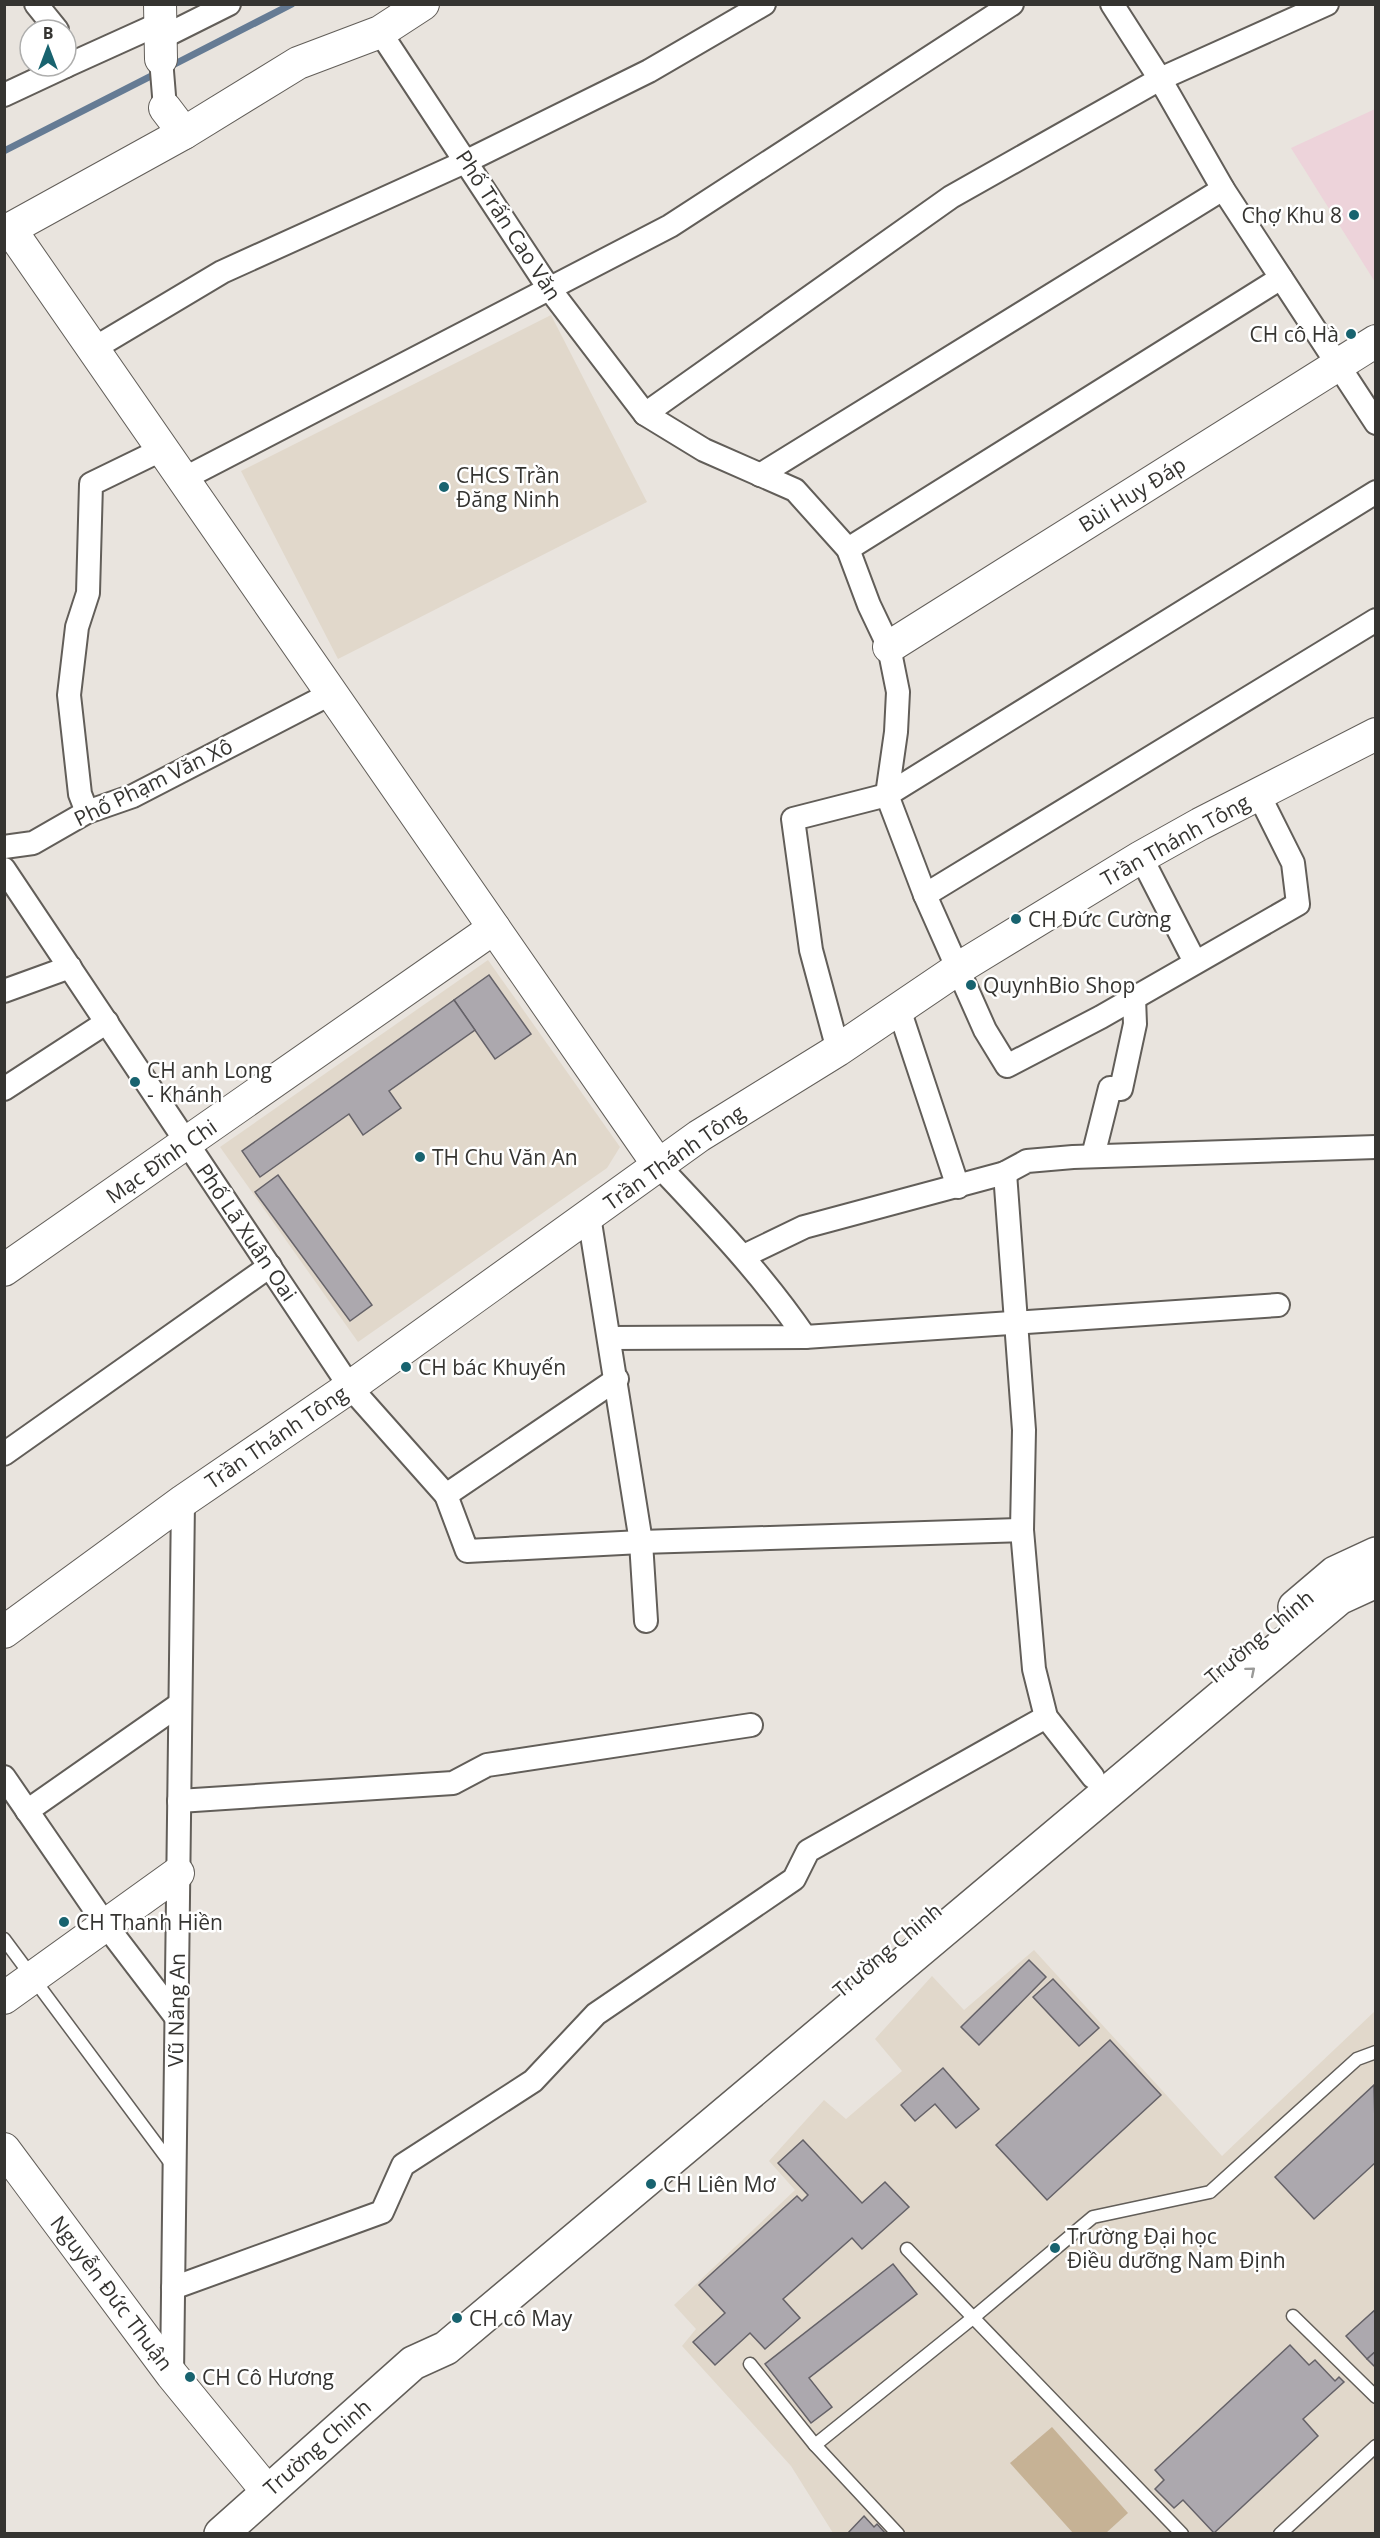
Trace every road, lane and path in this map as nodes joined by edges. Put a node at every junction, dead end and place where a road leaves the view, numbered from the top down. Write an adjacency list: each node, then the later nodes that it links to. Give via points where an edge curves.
1 (36, 4): 8 (street)
2 (229, 4): 9 (street)
3 (423, 4): 10 (street)
4 (1012, 4): 20 (street, via 670,226)
5 (1112, 4): 13 (street)
6 (1327, 4): 13 (street)
7 (763, 5): 17 (street, via 649,71)
8 (47, 18)
9 (161, 31): 11 (street); 15 (street)
10 (380, 32): 16 (street, via 298,63); 17 (street, Phố Trấn Cao Văn)
11 (78, 61)
12 (41, 78): 14 (street)
13 (1160, 79): 18 (street); 24 (street, via 951,197)
14 (4, 95)
15 (165, 108): 16 (street)
16 (184, 133): 22 (street, via 10,229)
17 (467, 161): 20 (street, Phố Trấn Cao Văn); 22 (street, via 222,272)
18 (1223, 189): 19 (street); 27 (street)
19 (1281, 278): 23 (street); 30 (street)
20 (548, 287): 24 (street, Phố Trấn Cao Văn); 28 (street)
21 (1376, 341): 23 (street, Bùi Huy Đáp)
22 (93, 349): 26 (street)
23 (1338, 365): 25 (street); 32 (street, Bùi Huy Đáp)
24 (645, 414): 27 (street, via 704,450)
25 (1376, 423)
26 (163, 449): 28 (street); 37 (street, via 91,484 88,593 77,627 69,695 80,794)
27 (760, 475): 30 (street, via 795,490)
28 (183, 479): 33 (street)
29 (1376, 492): 36 (street)
30 (848, 549): 32 (street)
31 (1376, 620): 41 (street)
32 (889, 647): 36 (street, via 898,692)
33 (332, 693): 37 (street, Phố Phạm Văn Xô, via 133,796); 42 (street)
34 (1376, 734): 35 (street, Trần Thánh Tông)
35 (1258, 793): 39 (street, Trần Thánh Tông); 43 (street, via 1293,863 1298,904)
36 (887, 795): 41 (street); 50 (street, via 793,819 811,950)
37 (87, 812): 38 (street, Phố Phạm Văn Xô, via 33,843)
38 (4, 847)
39 (1141, 857): 43 (street); 45 (street, Trần Thánh Tông)
40 (4, 869): 44 (street, Phố Lã Xuân Oai)
41 (925, 895): 45 (street)
42 (494, 928): 52 (street, Mạc Đĩnh Chi); 55 (street)
43 (1195, 962): 47 (street)
44 (70, 967): 46 (street); 49 (street, Phố Lã Xuân Oai)
45 (959, 968): 47 (street, via 985,1030 1007,1066); 48 (street, Trần Thánh Tông)
46 (4, 991)
47 (1134, 998): 54 (street, via 1135,1024 1121,1089 1110,1088)
48 (899, 1009): 50 (street, Trần Thánh Tông); 57 (street)
49 (107, 1022): 51 (street); 52 (street, Phố Lã Xuân Oai)
50 (838, 1050): 55 (street, Trần Thánh Tông, via 709,1130)
51 (4, 1089)
52 (188, 1143): 60 (street, Phố Lã Xuân Oai); 61 (street, Mạc Đĩnh Chi)
53 (1376, 1147): 54 (street)
54 (1093, 1156): 56 (street, via 1027,1161)
55 (659, 1166): 58 (street, Trần Thánh Tông); 59 (street)
56 (1005, 1173): 57 (street); 63 (street)
57 (958, 1187): 59 (street, via 804,1227)
58 (590, 1216): 65 (street); 67 (street, Trần Thánh Tông)
59 (744, 1256): 64 (street)
60 (270, 1266): 67 (street, Phố Lã Xuân Oai); 68 (street)
61 (4, 1270)
62 (1278, 1305): 63 (street)
63 (1016, 1323): 64 (street); 71 (street, via 1024,1430)
64 (805, 1337): 65 (street)
65 (611, 1338): 66 (street)
66 (617, 1380): 69 (street); 72 (street)
67 (350, 1387): 69 (street, Phố Lã Xuân Oai); 70 (street, Trần Thánh Tông)
68 (4, 1454)
69 (446, 1495): 72 (street, via 467,1551)
70 (183, 1501): 76 (street, Trần Thánh Tông); 77 (street, Vũ Năng An)
71 (1022, 1530): 72 (street); 78 (street, via 1034,1669)
72 (641, 1542): 75 (street)
73 (1376, 1554): 81 (main road, Trường Chinh, via 1335,1573)
74 (1376, 1581): 97 (main road, Trường Chinh, one-way to 74, via 446,2348 1339,1598)
75 (646, 1621)
76 (4, 1632)
77 (180, 1704): 82 (street, Vũ Năng An); 83 (street)
78 (1046, 1717): 81 (street); 94 (street, via 808,1851 794,1879 596,2014 533,2080 403,2165 382,2212)
79 (751, 1725): 82 (street, via 487,1765 453,1783)
80 (4, 1777): 83 (street)
81 (1093, 1777): 97 (main road, Trường Chinh, via 427,2338)
82 (179, 1801): 84 (street, Vũ Năng An)
83 (27, 1811): 85 (street)
84 (178, 1873): 85 (street); 89 (street, Vũ Năng An)
85 (105, 1924): 87 (street); 89 (street)
86 (4, 1939): 87 (lane)
87 (32, 1978): 88 (street); 92 (lane)
88 (4, 1998)
89 (176, 2017): 92 (street, Vũ Năng An)
90 (1376, 2052): 96 (lane, via 1357,2059 1210,2192 1092,2217)
91 (4, 2149): 99 (street, Nguyễn Đức Thuận)
92 (174, 2167): 94 (street, Vũ Năng An)
93 (906, 2248): 96 (lane)
94 (173, 2288): 99 (street, Vũ Năng An)
95 (1293, 2316): 100 (lane)
96 (974, 2317): 101 (lane); 106 (lane)
97 (413, 2363): 103 (main road, Trường Chinh)
98 (750, 2364): 101 (lane)
99 (172, 2375): 103 (street, Nguyễn Đức Thuận)
100 (1376, 2397)
101 (815, 2445): 105 (lane)
102 (1376, 2446): 107 (lane)
103 (267, 2491): 104 (main road, Trường Chinh)
104 (222, 2534)
105 (898, 2534)
106 (1182, 2534)
107 (1280, 2534)

